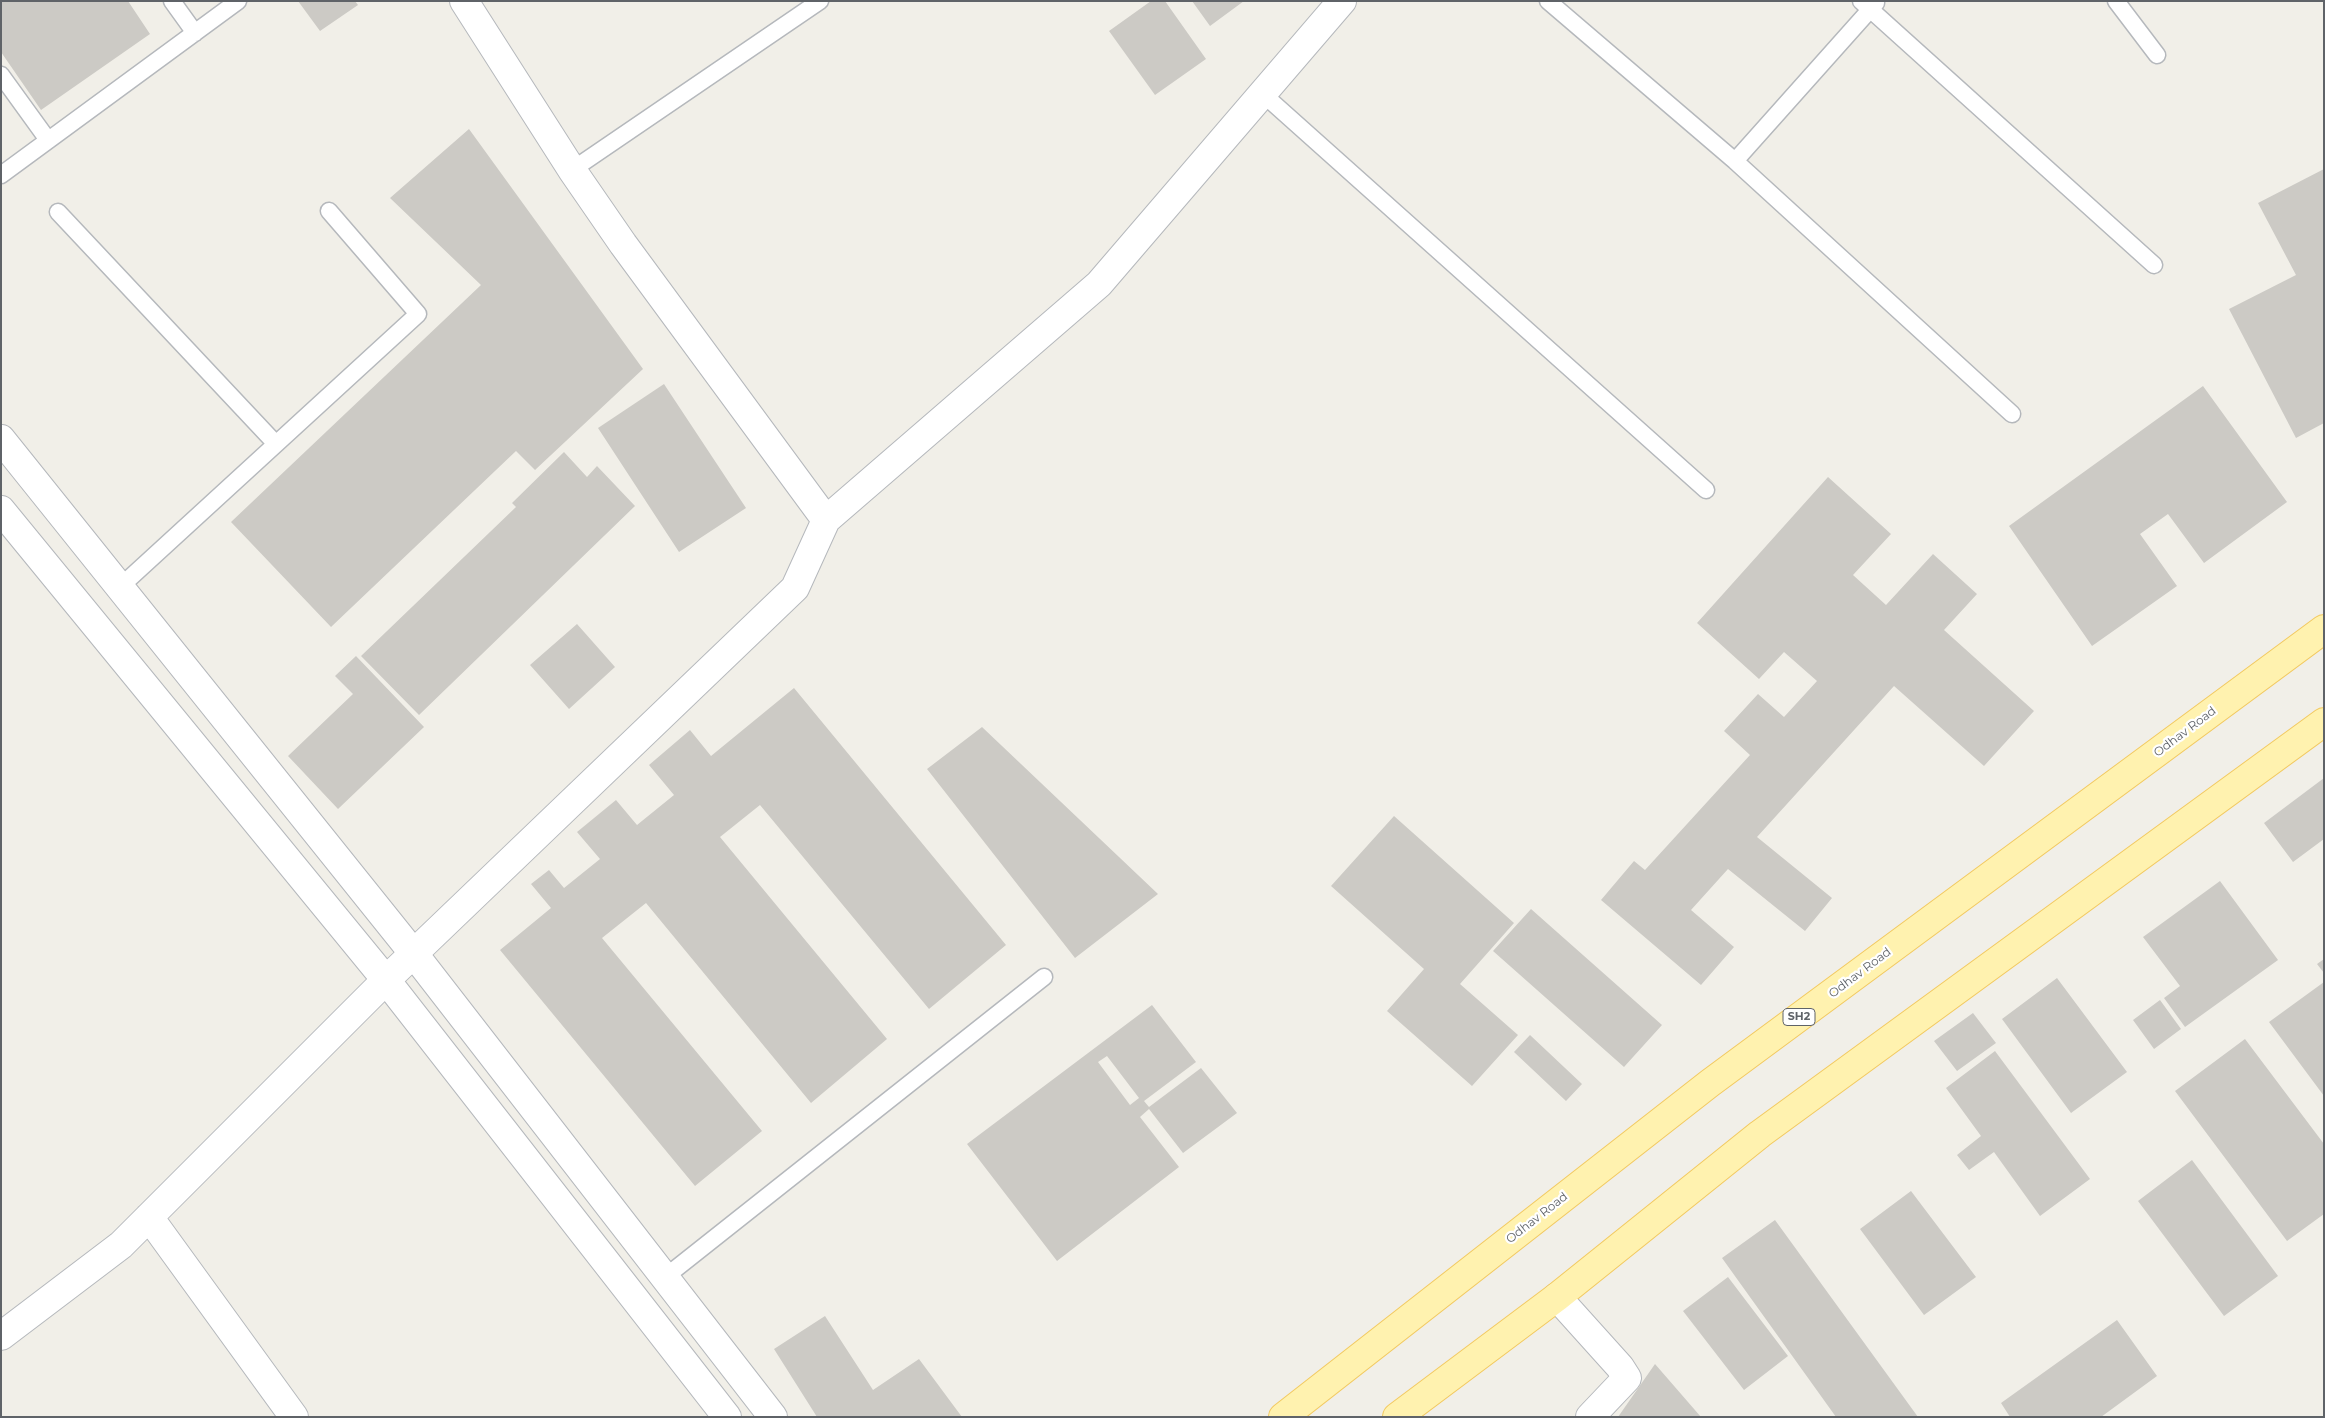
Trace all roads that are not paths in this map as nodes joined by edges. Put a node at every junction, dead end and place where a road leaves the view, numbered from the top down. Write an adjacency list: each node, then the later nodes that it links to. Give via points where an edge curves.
1 (172, 1): 9 (lane)
2 (238, 1): 9 (lane)
3 (464, 1): 15 (street)
4 (820, 1): 15 (lane)
5 (1342, 1): 12 (street)
6 (1548, 1): 14 (lane)
7 (2116, 1): 10 (lane)
8 (1870, 4): 14 (lane); 19 (lane)
9 (195, 33): 13 (lane)
10 (2157, 55)
11 (1, 75): 13 (lane)
12 (1263, 94): 23 (lane); 25 (street, via 1099,284)
13 (48, 140): 16 (lane)
14 (1735, 161): 20 (lane)
15 (572, 170): 25 (street)
16 (1, 175)
17 (329, 211): 22 (lane, via 418,314)
18 (58, 212): 22 (lane)
19 (2154, 266)
20 (2012, 414)
21 (1, 440): 26 (street)
22 (276, 444): 26 (lane)
23 (1706, 490)
24 (1, 510): 31 (street)
25 (826, 520): 29 (street, via 795,588)
26 (120, 587): 29 (street)
27 (2324, 629): 39 (main road, Odhav Road / SH2, via 1710,1083)
28 (2324, 722): 34 (main road, via 1760,1134)
29 (414, 954): 31 (street); 33 (street)
30 (1044, 977): 33 (lane)
31 (386, 980): 32 (street); 37 (street)
32 (148, 1217): 35 (street, via 121,1245); 36 (street)
33 (664, 1278): 38 (street)
34 (1557, 1297): 40 (main road); 41 (street, via 1627,1378)
35 (1, 1336)
36 (294, 1417)
37 (727, 1417)
38 (773, 1417)
39 (1283, 1417)
40 (1397, 1417)
41 (1590, 1417)

